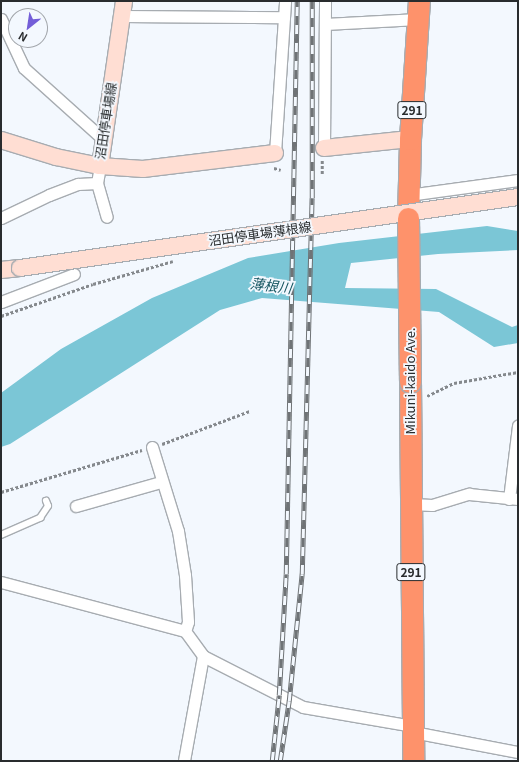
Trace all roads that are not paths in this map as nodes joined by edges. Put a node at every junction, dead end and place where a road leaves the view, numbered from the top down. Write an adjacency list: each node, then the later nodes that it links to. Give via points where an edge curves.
1 (285, 1): 5 (street)
2 (325, 1): 7 (street)
3 (123, 9): 5 (street); 10 (main road, 沼田停車場線)
4 (419, 10): 7 (street); 8 (highway, Mikuni-kaido Ave. / 291)
5 (284, 17): 12 (street)
6 (1, 19): 10 (street, via 24,68)
7 (325, 24): 11 (street)
8 (410, 139): 11 (main road); 16 (highway, Mikuni-kaido Ave. / 291)
9 (1, 140): 13 (main road, 沼田停車場線, via 56,157)
10 (104, 141): 13 (main road, 沼田停車場線)
11 (324, 148)
12 (275, 153): 13 (main road, via 143,169)
13 (100, 166): 15 (street)
14 (518, 180): 16 (street)
15 (97, 183): 18 (street); 19 (street, via 78,184)
16 (408, 195): 28 (highway, Mikuni-kaido Ave. / 291, bridge)
17 (518, 197): 20 (main road, 沼田停車場薄根線, bridge)
18 (107, 217)
19 (1, 218)
20 (1, 270)
21 (74, 274): 22 (street)
22 (1, 302)
23 (518, 426): 26 (street)
24 (152, 447): 25 (street)
25 (161, 482): 29 (street); 32 (street, via 178,531 185,575 188,622)
26 (514, 499): 28 (street, via 469,494 432,504)
27 (46, 501): 30 (lane, via 48,506 40,518)
28 (411, 504): 34 (highway, Mikuni-kaido Ave. / 291)
29 (76, 506)
30 (1, 535)
31 (1, 582): 32 (street)
32 (185, 631): 33 (street)
33 (203, 656): 34 (street, via 303,707); 36 (street)
34 (413, 729): 35 (street); 37 (highway, Mikuni-kaido Ave. / 291)
35 (518, 752)
36 (184, 761)
37 (413, 761)

